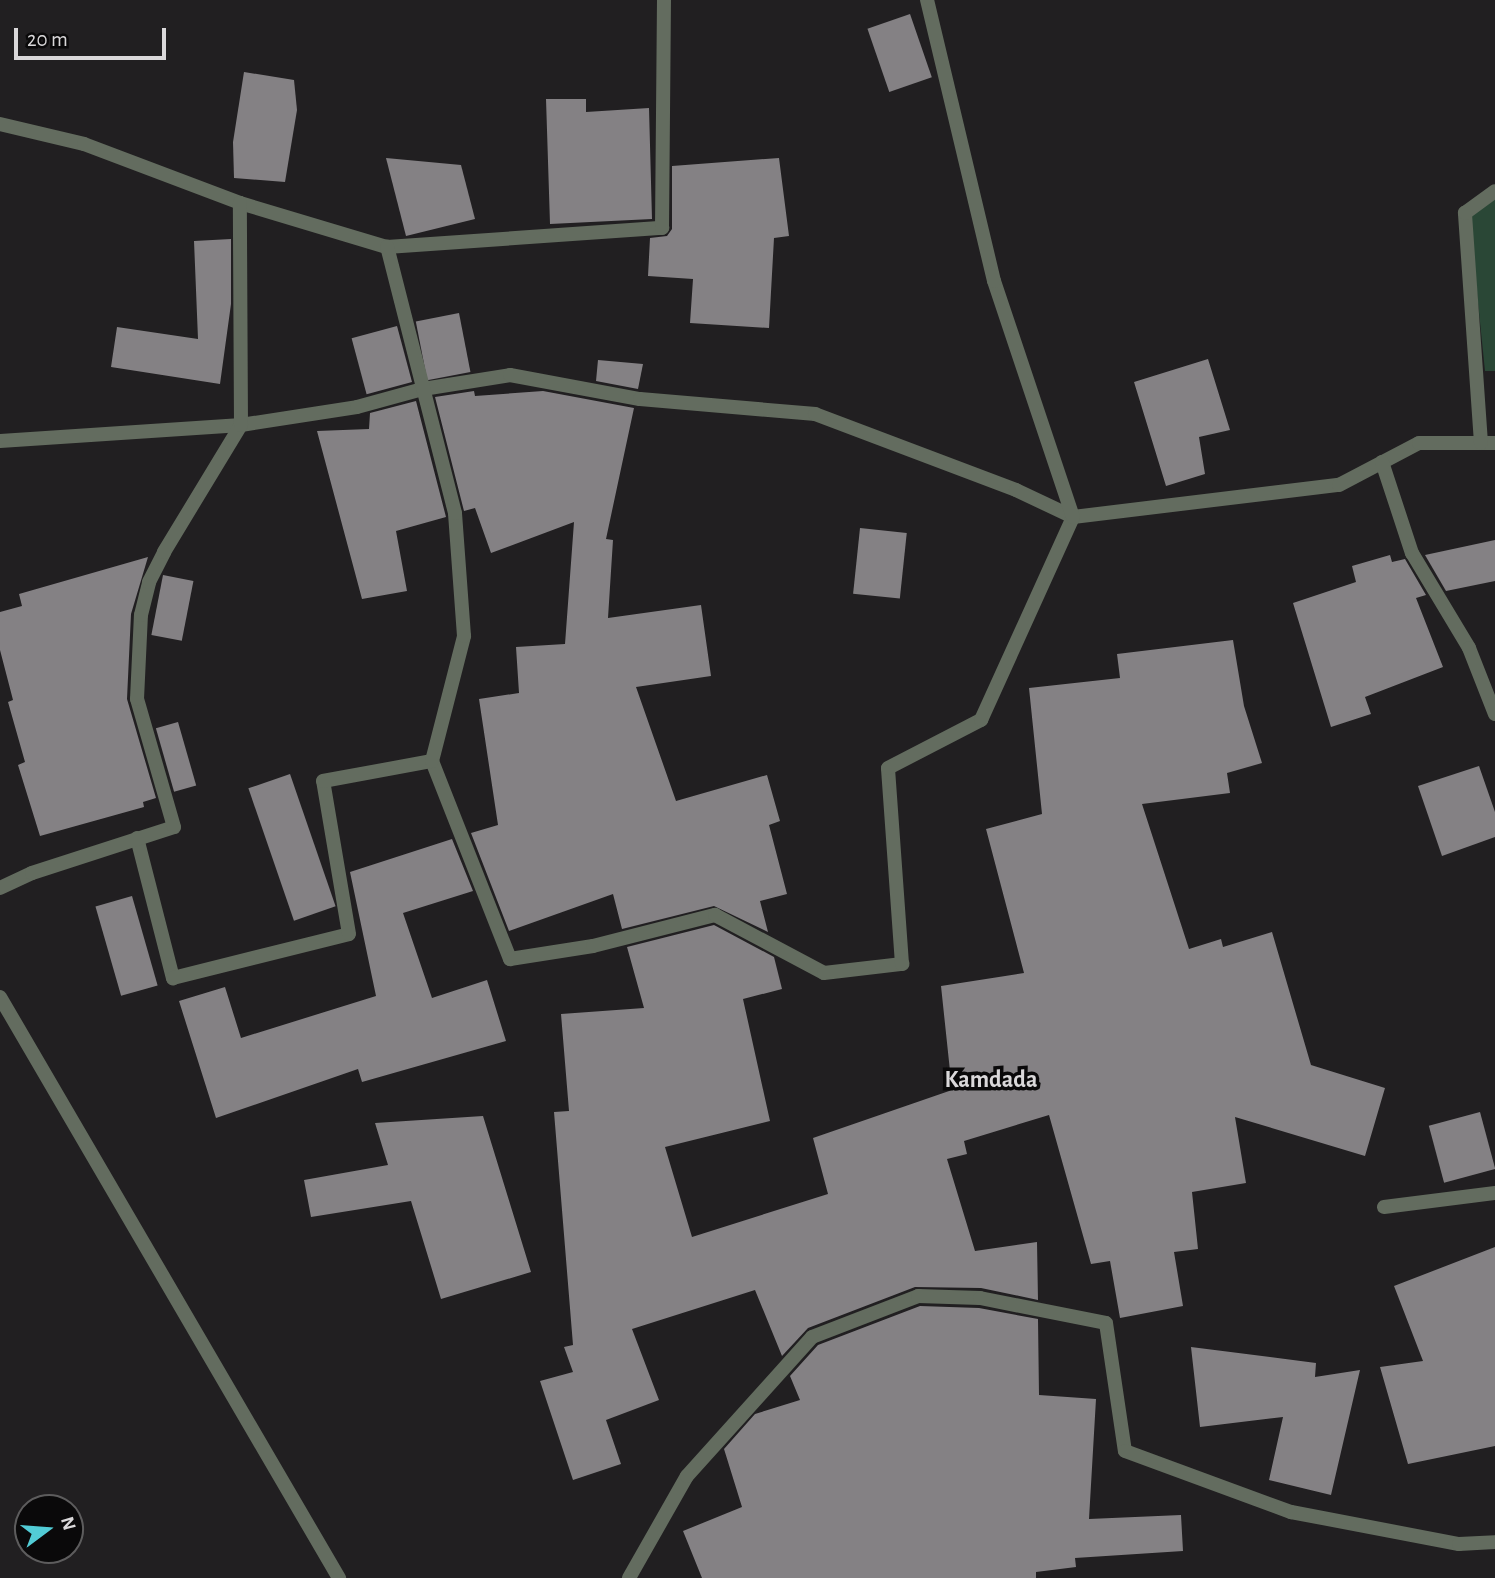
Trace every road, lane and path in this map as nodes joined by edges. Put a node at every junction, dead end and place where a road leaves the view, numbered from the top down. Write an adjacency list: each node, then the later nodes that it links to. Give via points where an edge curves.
1 (664, 0): 6 (street, via 662,228)
2 (927, 0): 12 (street, via 994,281)
3 (0, 124): 5 (street, via 84,144)
4 (1495, 191): 10 (street, via 1465,213)
5 (240, 203): 6 (street); 8 (street)
6 (387, 247): 7 (street)
7 (423, 389): 8 (street, via 357,407); 12 (street, via 510,376 640,399 814,414); 14 (street, via 454,513 464,636)
8 (241, 425): 9 (street); 15 (street, via 163,552 146,593 137,699 174,827)
9 (0, 441)
10 (1488, 443): 11 (street, via 1419,443)
11 (1382, 462): 12 (street, via 1339,485); 13 (street, via 1412,553 1469,648)
12 (1073, 516): 14 (street, via 981,720 888,768 902,964 824,974 715,915 593,946 510,959)
13 (1495, 714)
14 (432, 761): 15 (street, via 323,781 349,934 173,978)
15 (137, 838): 16 (street)
16 (0, 888)
17 (0, 997): 21 (street)
18 (1495, 1193): 19 (street)
19 (1384, 1207)
20 (1495, 1542): 22 (street, via 1459,1544 1291,1512 1125,1451 1106,1323 980,1298 918,1296 812,1337 687,1476)
21 (339, 1578)
22 (629, 1578)

